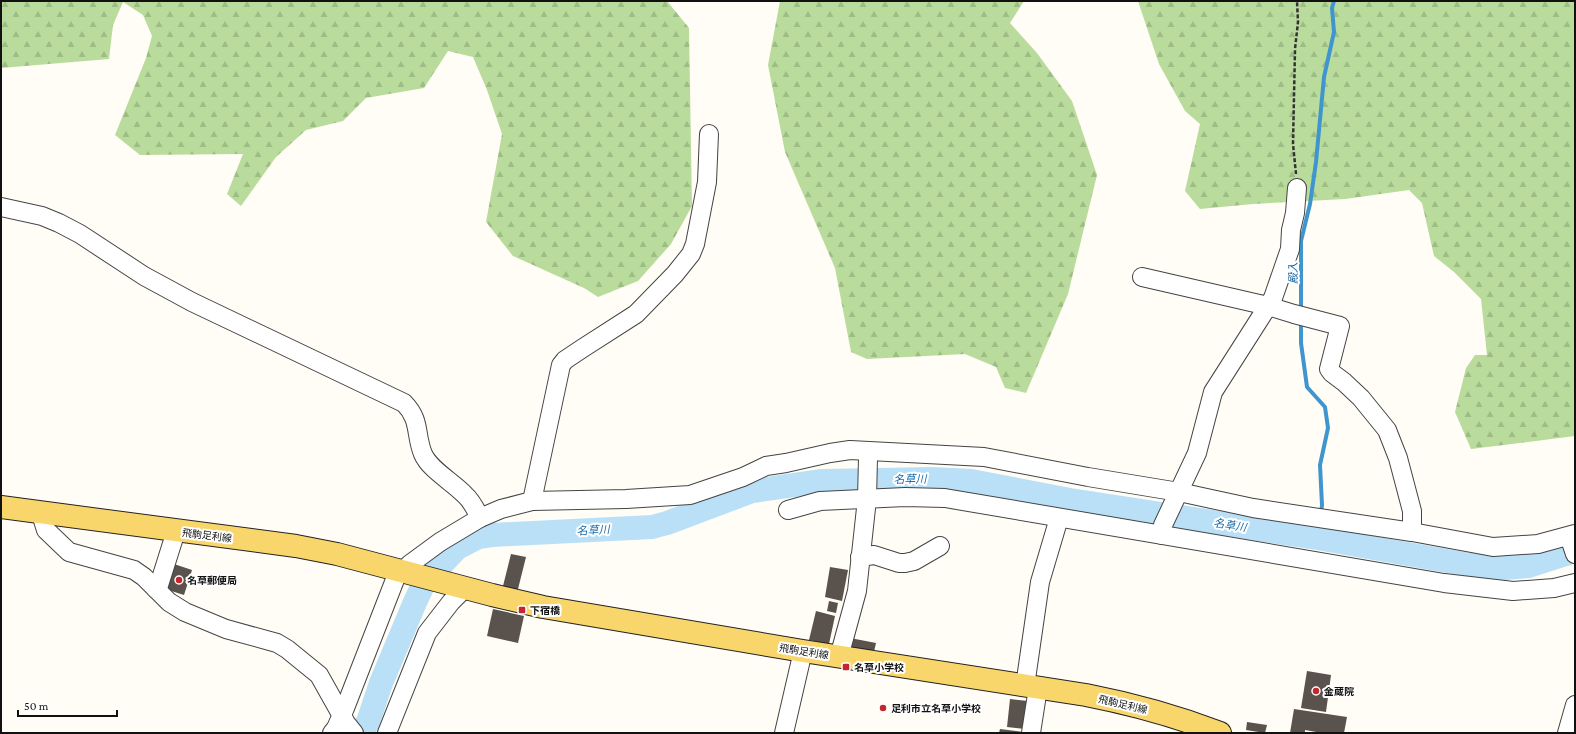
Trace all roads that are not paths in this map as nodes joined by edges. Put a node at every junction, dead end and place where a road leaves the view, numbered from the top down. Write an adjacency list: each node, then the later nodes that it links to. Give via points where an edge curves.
1 (709, 134): 9 (street, via 707,182 691,254 636,314 561,365)
2 (1297, 188): 5 (street, via 1290,249)
3 (1, 207): 13 (street, via 42,216 59,223 144,276 192,302 404,403 411,410 415,420 423,454 466,495)
4 (1142, 277): 5 (street)
5 (1268, 306): 8 (street, via 1213,392 1197,453); 17 (street, via 1340,326 1329,369 1361,398 1387,430 1398,458 1412,511)
6 (867, 454): 7 (street); 8 (street, via 984,457); 9 (street, via 850,450 766,466 743,477 690,495)
7 (867, 496): 11 (street, via 820,501); 14 (street, via 945,498); 20 (street)
8 (1178, 496): 15 (street); 17 (street)
9 (532, 501): 13 (street, via 501,509)
10 (1, 508): 12 (main road, 飛駒足利線)
11 (788, 510)
12 (41, 514): 16 (main road, 飛駒足利線); 24 (street, via 46,530 69,552 134,570)
13 (480, 518): 21 (street, via 440,542)
14 (1060, 518): 15 (street); 27 (street, via 1040,582)
15 (1163, 530): 22 (street, via 1444,583 1512,591 1554,588)
16 (176, 531): 21 (main road, 飛駒足利線, via 296,546); 24 (street)
17 (1412, 532): 18 (street, via 1493,547)
18 (1572, 541)
19 (940, 546): 20 (street, via 914,561 905,563 874,556)
20 (860, 557): 26 (street, via 857,591)
21 (406, 572): 23 (main road); 29 (street, via 396,577)
22 (1575, 583)
23 (461, 587): 25 (main road, 飛駒足利線, via 543,606); 31 (street, via 428,633)
24 (156, 589): 29 (street, via 169,602 185,612 226,629 277,643 287,649 319,675)
25 (803, 651): 26 (main road, 飛駒足利線); 32 (street)
26 (839, 656): 27 (main road, 飛駒足利線)
27 (1032, 687): 30 (main road, 飛駒足利線, via 1142,707); 33 (street)
28 (1575, 705): 34 (street)
29 (343, 726)
30 (1210, 731)
31 (387, 733)
32 (784, 733)
33 (1031, 733)
34 (1567, 733)

